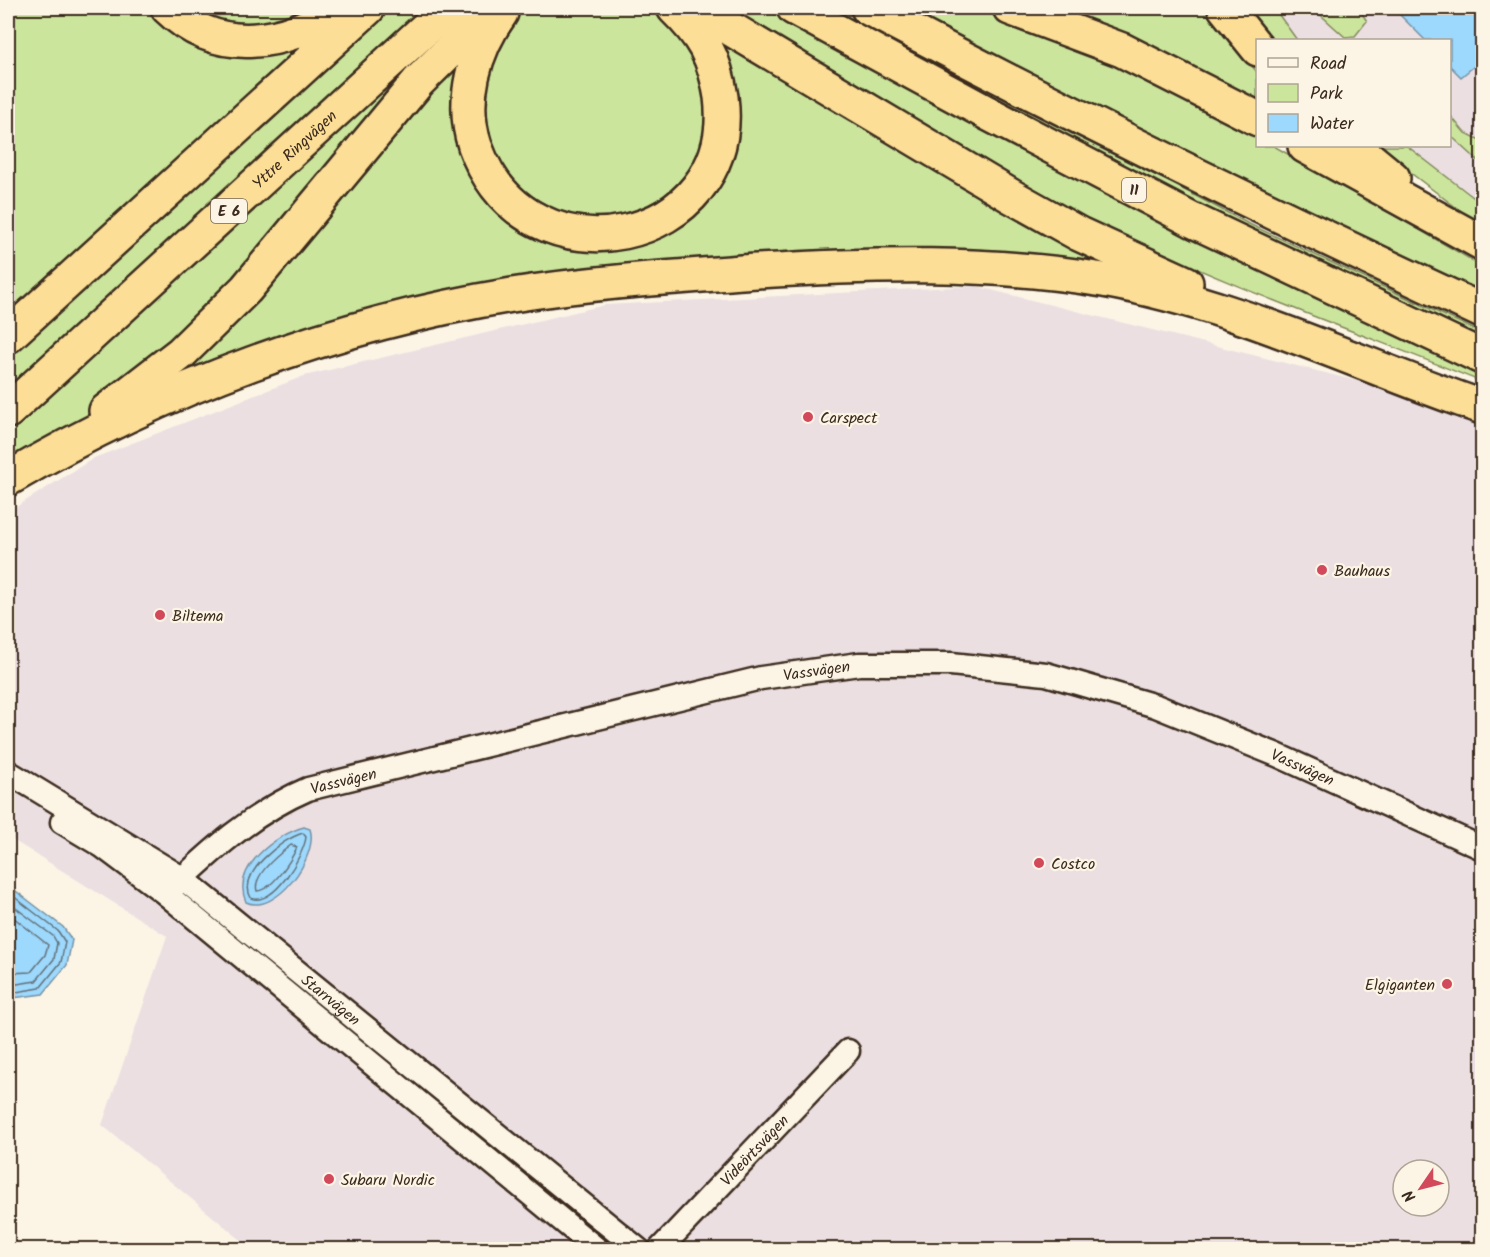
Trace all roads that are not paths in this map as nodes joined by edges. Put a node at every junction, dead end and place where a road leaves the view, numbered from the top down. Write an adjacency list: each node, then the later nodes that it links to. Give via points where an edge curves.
1 (168, 8): 2 (highway, via 206,32 234,40 267,40 321,21)
2 (339, 8)
3 (368, 8): 19 (highway)
4 (448, 8): 23 (highway, Yttre Ringvägen / E 6)
5 (493, 8): 24 (highway, via 418,82 229,306 181,353)
6 (505, 8): 7 (highway, via 482,47 471,76 471,133 481,161 499,192 534,220 582,235 601,235 636,229 676,209 700,183 718,148 723,112 711,54)
7 (674, 8)
8 (696, 8): 21 (highway, via 940,156 1079,234 1161,274)
9 (794, 8): 20 (highway, 11, via 1192,220)
10 (868, 8): 18 (highway, via 1226,190)
11 (1010, 8): 14 (highway, via 1122,50)
12 (1225, 8): 13 (highway)
13 (1256, 48)
14 (1256, 118)
15 (1307, 147): 17 (highway)
16 (1355, 147): 17 (highway)
17 (1474, 238)
18 (1482, 311)
19 (8, 336)
20 (1482, 357)
21 (1482, 400)
22 (1482, 407): 24 (highway, via 1240,316 1160,292 1103,280 965,265 836,267 607,283 510,296 417,315 257,361 144,408)
23 (8, 411)
24 (21, 471)
25 (8, 772): 28 (street, Starrvägen)
26 (8, 788): 28 (street, Starrvägen)
27 (1482, 848): 28 (street, Vassvägen, via 1277,755 1130,697 1046,674 904,662 810,670 738,682 308,789 251,819)
28 (174, 886): 29 (street, Starrvägen); 30 (street, Starrvägen)
29 (287, 963): 30 (street); 32 (street, Starrvägen)
30 (272, 982): 33 (street, Starrvägen)
31 (848, 1051): 36 (street, Videörtsvägen)
32 (516, 1150): 33 (street); 35 (street, Starrvägen)
33 (500, 1169): 34 (street, Starrvägen)
34 (598, 1250)
35 (639, 1250)
36 (659, 1250)

